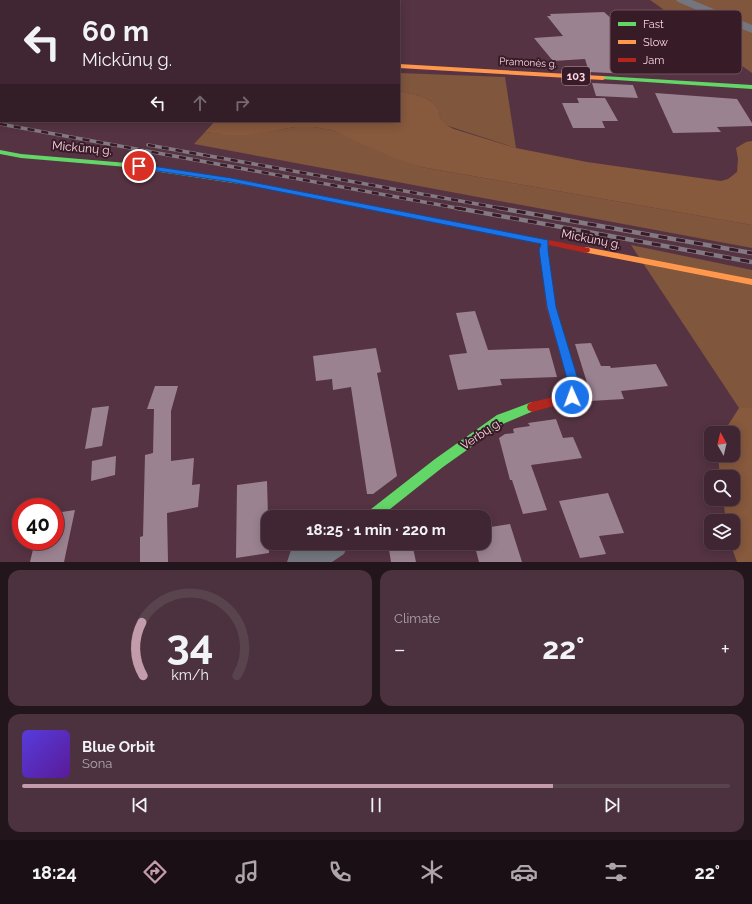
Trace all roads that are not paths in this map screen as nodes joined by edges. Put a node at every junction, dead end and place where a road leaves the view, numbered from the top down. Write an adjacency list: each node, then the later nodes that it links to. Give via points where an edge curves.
1 (682, 0): 2 (street)
2 (706, 10)
3 (742, 25): 4 (street)
4 (752, 29)
5 (400, 66): 6 (street, Pramonės g. / 103)
6 (752, 87)
7 (2, 155): 8 (street, Mickūnų g., via 177,171)
8 (545, 242): 9 (street, Mickūnų g.); 10 (street, Verbų g., via 552,307 574,386 572,397 534,406 501,419)
9 (752, 282)
10 (379, 510)
11 (322, 550): 12 (street)
12 (303, 562)

